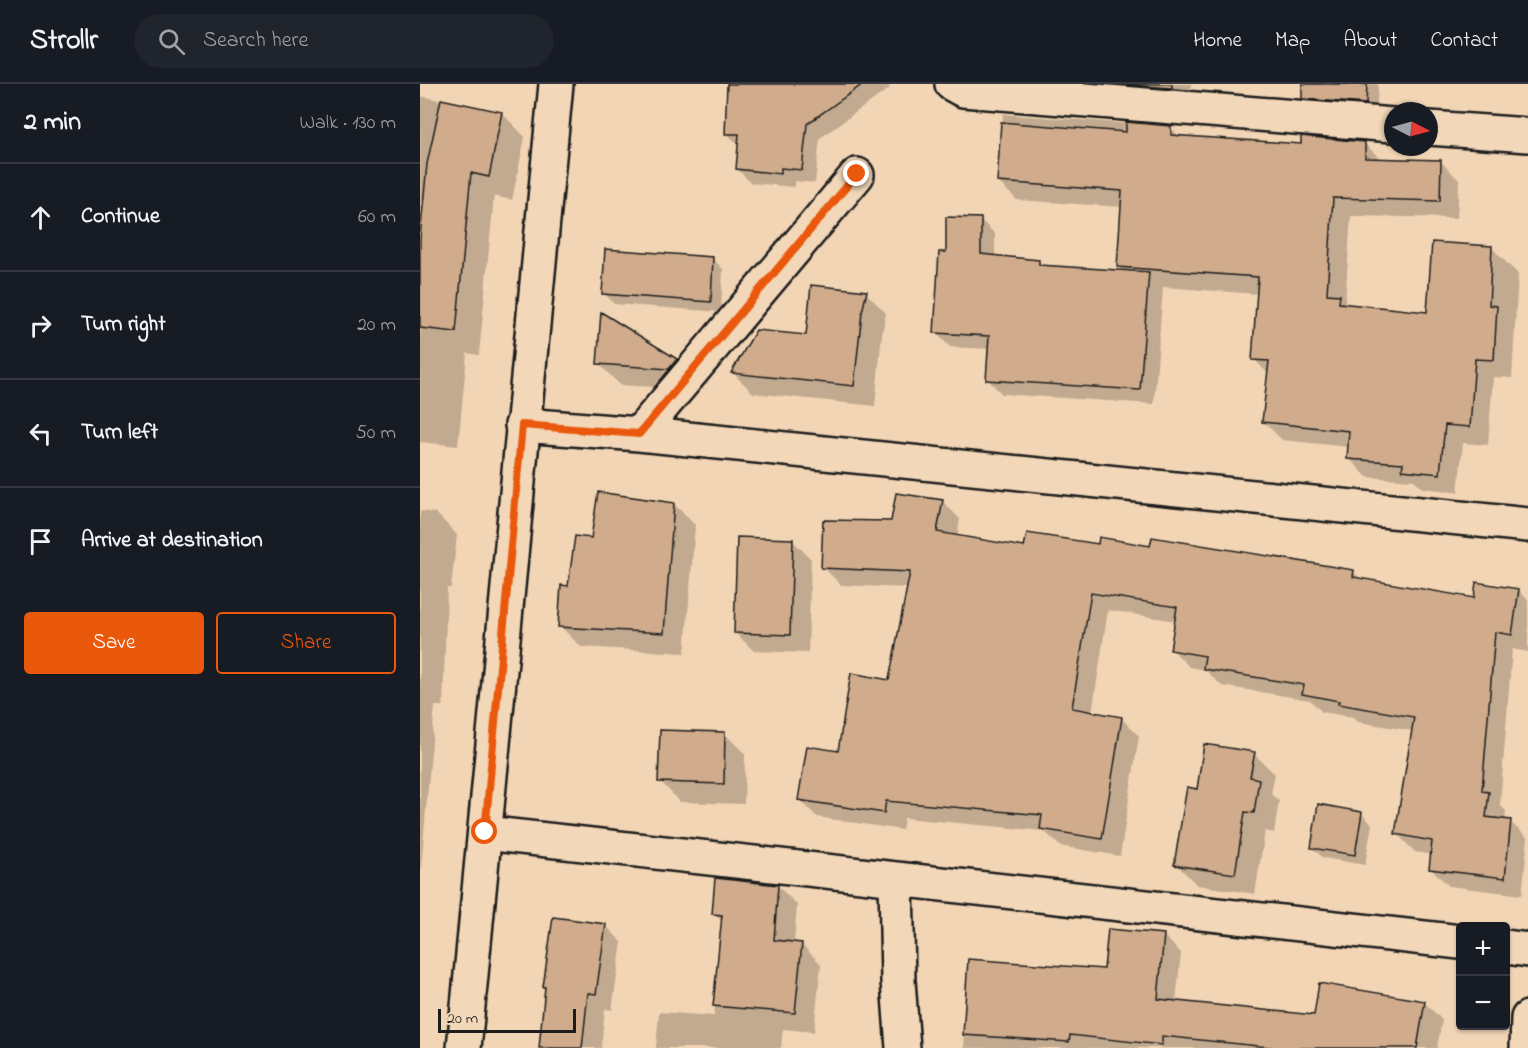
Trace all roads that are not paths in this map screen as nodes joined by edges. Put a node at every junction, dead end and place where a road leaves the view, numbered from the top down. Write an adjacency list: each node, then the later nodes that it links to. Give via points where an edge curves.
1 (556, 84): 7 (street)
2 (952, 84): 3 (street, via 963,90)
3 (1384, 124)
4 (1438, 129): 5 (street)
5 (1528, 135)
6 (857, 174): 8 (street)
7 (522, 425): 8 (street); 10 (street)
8 (639, 434): 9 (street)
9 (1528, 525)
10 (485, 832): 11 (street); 16 (street)
11 (896, 879): 12 (street); 17 (street)
12 (1456, 941)
13 (1510, 948): 14 (street)
14 (1528, 950)
15 (1528, 1018): 18 (street)
16 (464, 1048)
17 (903, 1048)
18 (1527, 1048)

